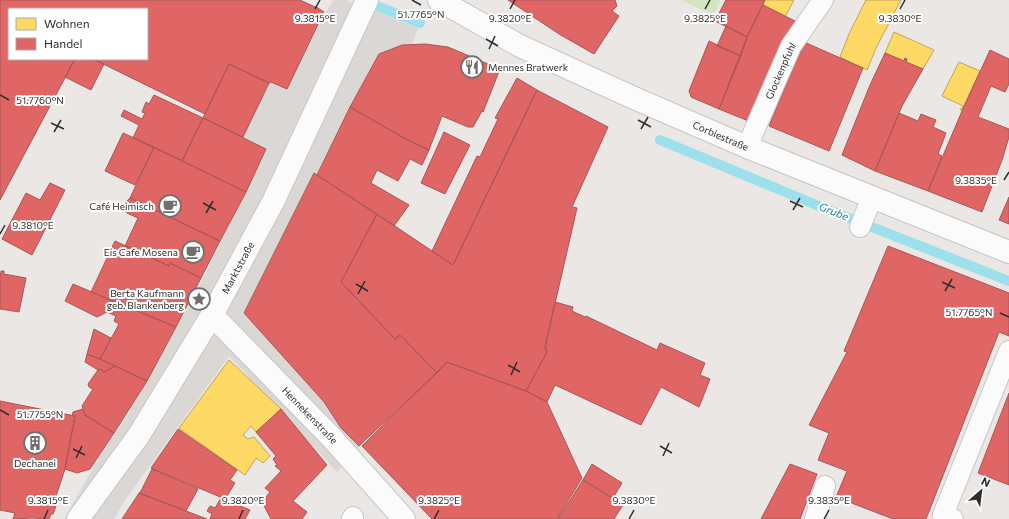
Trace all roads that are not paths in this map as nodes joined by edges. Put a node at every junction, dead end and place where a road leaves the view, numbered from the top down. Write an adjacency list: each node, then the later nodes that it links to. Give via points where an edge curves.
1 (440, 0): 4 (street, Corbiestraße, via 520,46)
2 (823, 0): 4 (lane, Glockenpfuhl, via 791,46)
3 (366, 3): 8 (street, Marktstraße, via 273,202)
4 (747, 147): 5 (street, Corbiestraße)
5 (872, 197): 6 (lane); 7 (street, Corbiestraße)
6 (862, 223)
7 (1009, 252)
8 (212, 315): 12 (street, Marktstraße, via 139,435); 13 (street, Hennekenstraße, via 331,437)
9 (1009, 351): 11 (lane)
10 (825, 486): 14 (lane)
11 (946, 518)
12 (78, 519)
13 (404, 519)
14 (815, 519)

